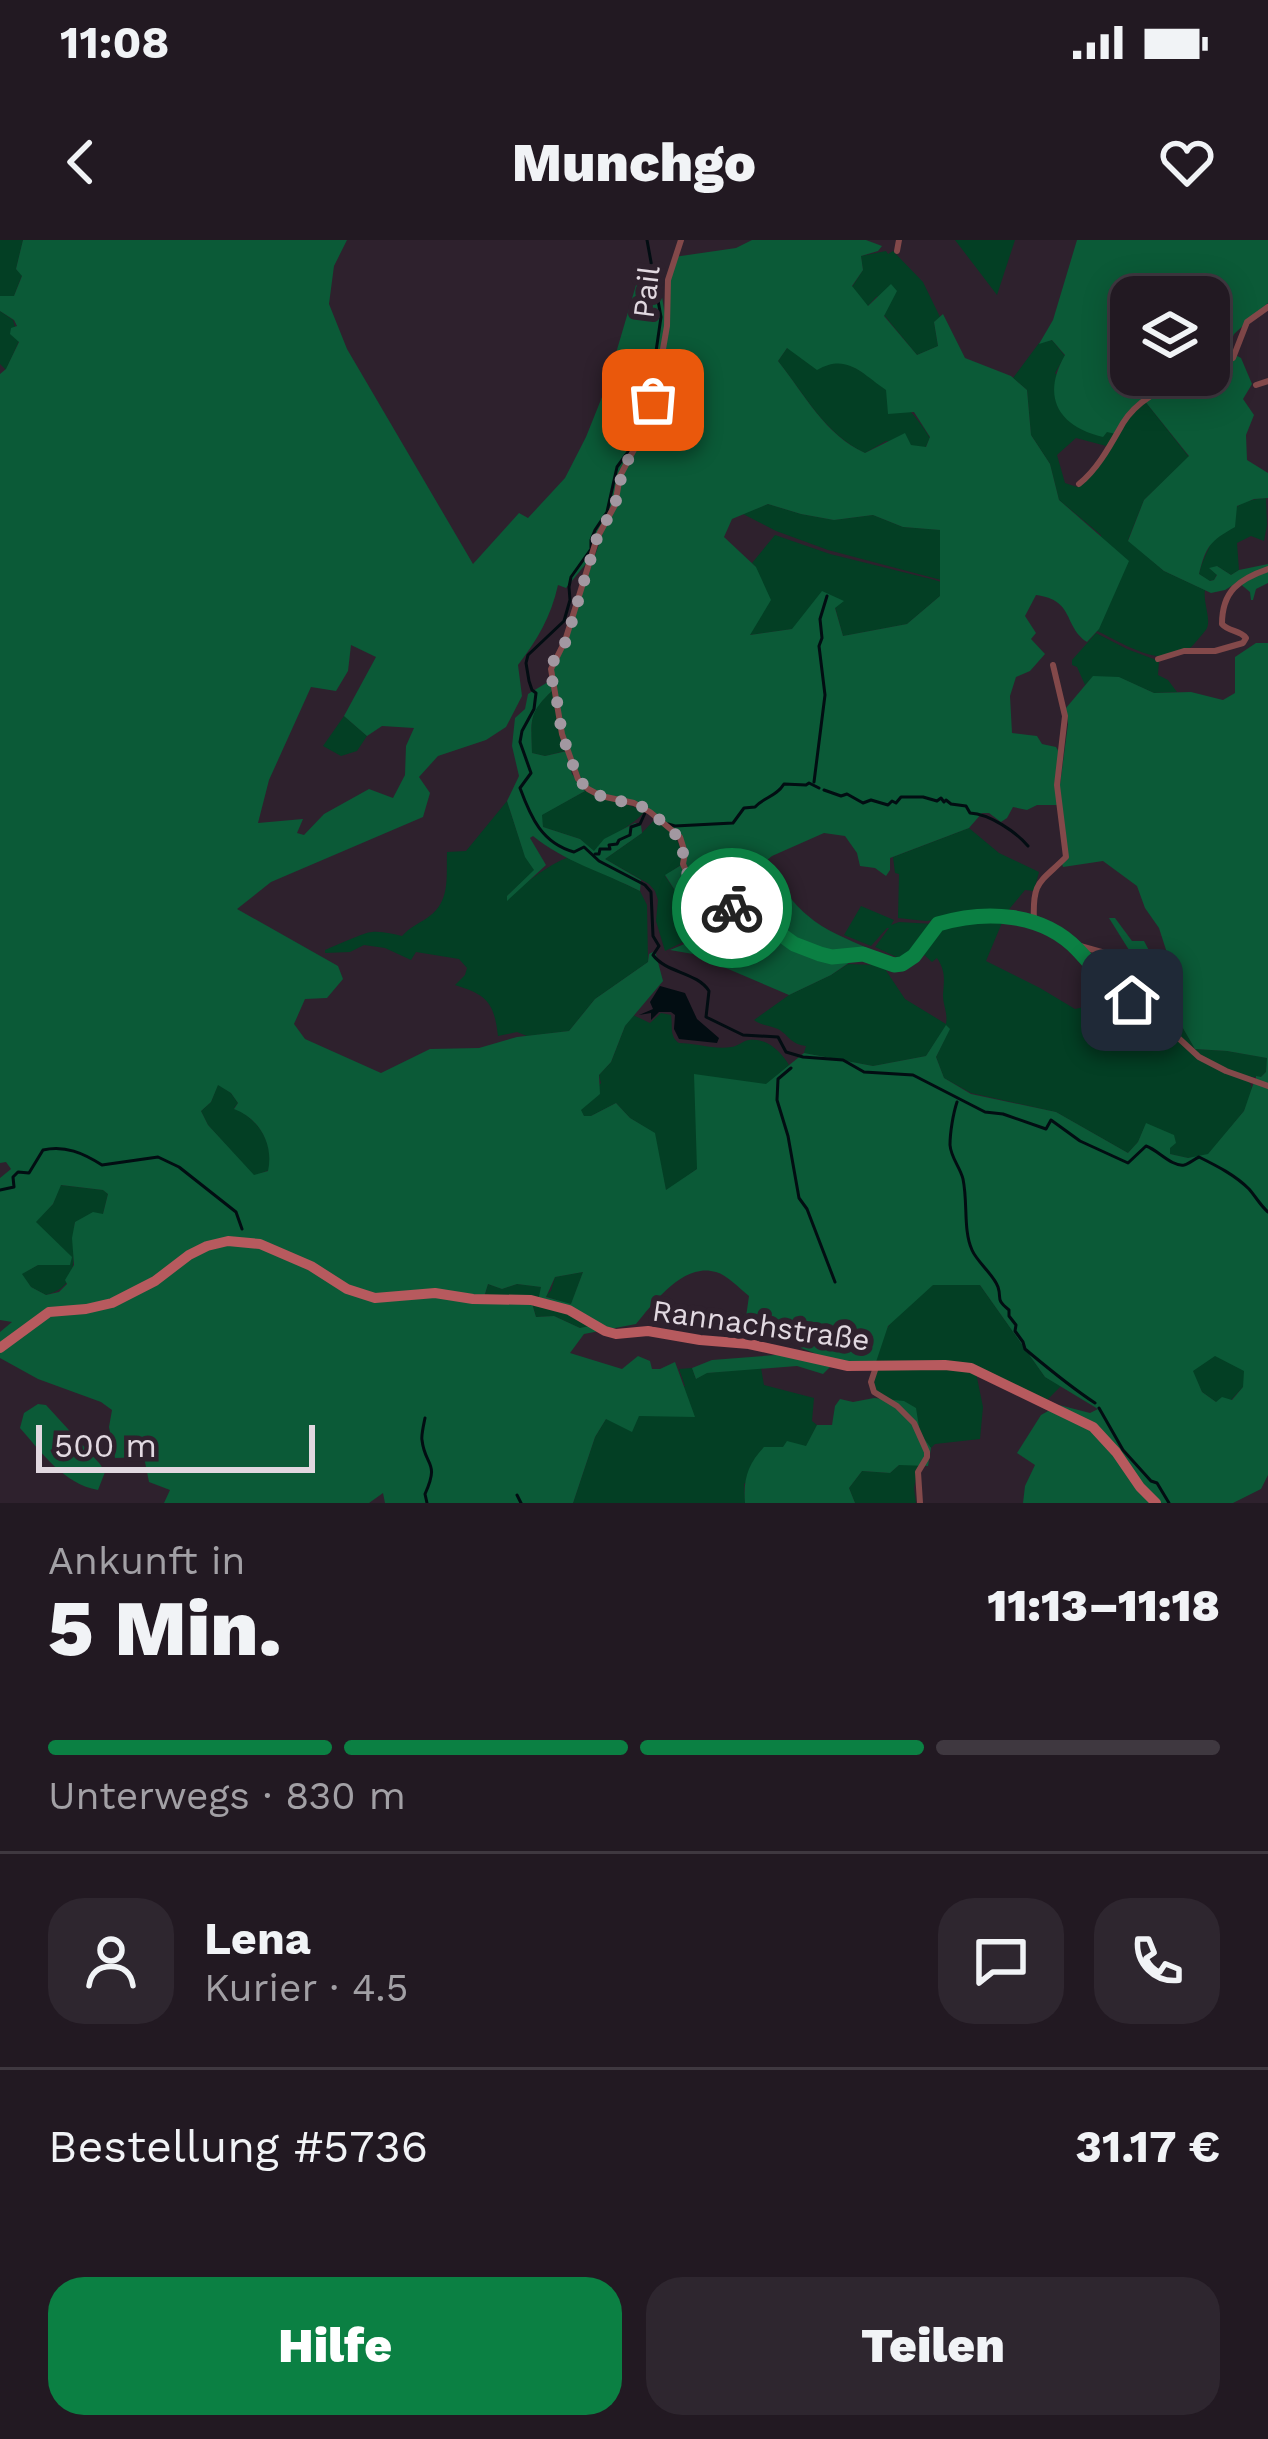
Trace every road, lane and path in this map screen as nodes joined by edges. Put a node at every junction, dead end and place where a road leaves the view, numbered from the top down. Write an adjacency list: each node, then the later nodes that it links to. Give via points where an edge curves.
1 (681, 240): 13 (street, Pail, via 653,400 551,669 578,779 669,827 683,843 688,875 724,904 820,954 902,964 944,921 993,914)
2 (899, 240): 3 (street)
3 (897, 251)
4 (1268, 307): 5 (street, via 1247,322)
5 (1230, 359)
6 (1267, 384): 7 (street)
7 (1256, 386)
8 (1150, 396): 9 (street)
9 (1079, 484)
10 (1268, 569): 11 (street, via 1240,581 1222,610 1222,624 1246,641)
11 (1158, 659)
12 (1053, 665): 13 (street, via 1065,706 1057,784 1066,857 1040,880)
13 (1034, 922): 14 (street, Pail)
14 (1070, 942): 15 (street, Pail); 16 (street, Pail, via 1199,1057)
15 (1105, 953)
16 (1268, 1086)
17 (0, 1348): 18 (street, Rannachstraße, via 49,1312 112,1303 189,1255 233,1241 260,1244 375,1298 531,1300 616,1334 656,1332)
18 (877, 1366): 19 (street, via 874,1391 914,1423 927,1451 918,1472); 20 (street, Rannachstraße, via 971,1368 1083,1420)
19 (920, 1503)
20 (1156, 1503)

